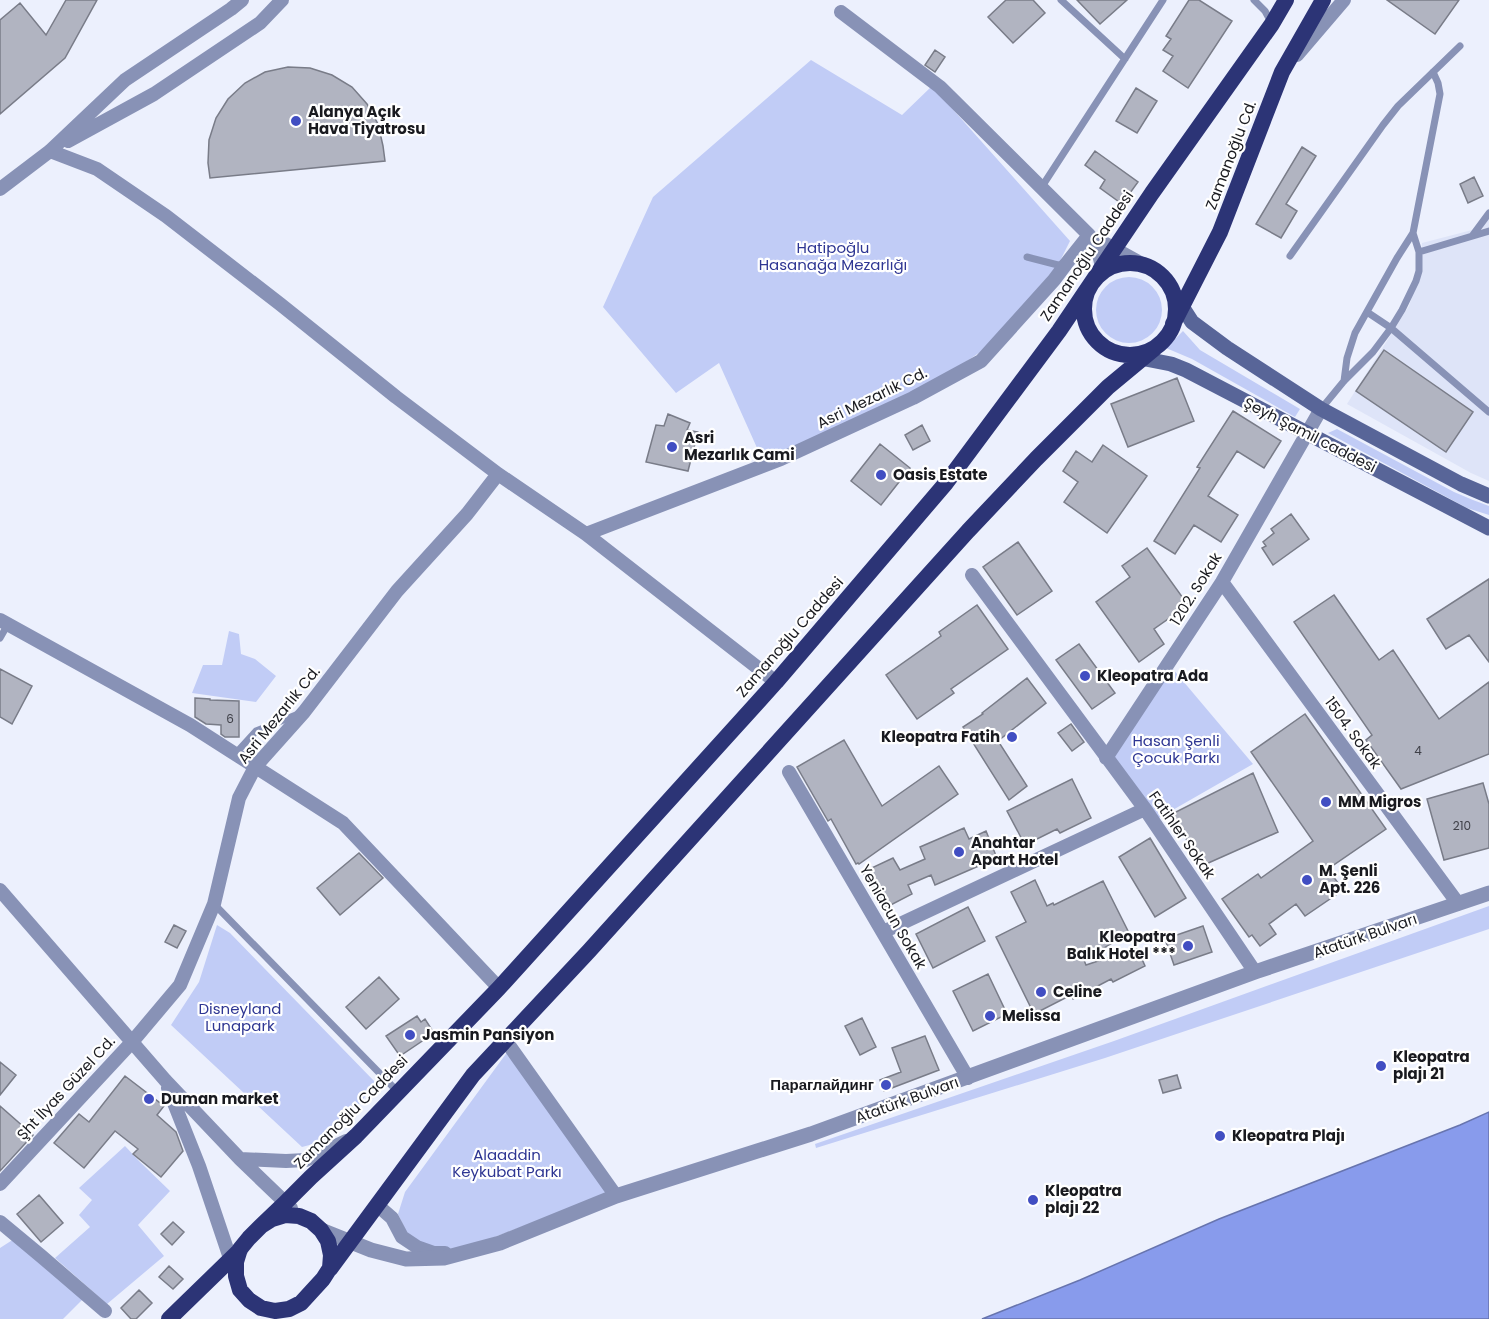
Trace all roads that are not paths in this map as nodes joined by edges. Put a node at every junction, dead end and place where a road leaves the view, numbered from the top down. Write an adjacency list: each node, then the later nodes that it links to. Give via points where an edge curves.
1 (242, 0): 15 (street, via 125,80)
2 (282, 0): 15 (street, via 260,23 164,88)
3 (1061, 0): 12 (lane)
4 (1163, 0): 12 (lane)
5 (1254, 0): 10 (lane)
6 (1286, 0): 10 (highway, Zamanoğlu Caddesi)
7 (1323, 0): 13 (highway, Zamanoğlu Cd.)
8 (1344, 0): 13 (street)
9 (841, 12): 16 (street, via 940,87)
10 (1272, 24): 23 (highway, Zamanoğlu Caddesi)
11 (1460, 46): 14 (lane)
12 (1125, 59): 16 (lane)
13 (1282, 72): 31 (highway, Zamanoğlu Cd., via 1220,232)
14 (1433, 72): 21 (lane, via 1440,94); 25 (lane, via 1383,125)
15 (50, 151): 17 (street); 39 (street, via 97,169 165,216)
16 (1041, 188): 20 (street)
17 (0, 189)
18 (1489, 213): 22 (lane)
19 (1489, 231): 22 (lane)
20 (1089, 234): 23 (street); 27 (street, Asri Mezarlık Cd.); 29 (street)
21 (1413, 234): 24 (lane); 32 (lane)
22 (1472, 236): 24 (lane)
23 (1114, 249): 28 (street); 29 (highway, Zamanoğlu Caddesi)
24 (1419, 252): 33 (lane, via 1416,281)
25 (1290, 256)
26 (1027, 257): 27 (lane)
27 (1066, 264): 42 (street, Asri Mezarlık Cd., via 981,361 913,398 781,459)
28 (1142, 264): 30 (highway, via 1113,266); 31 (highway, via 1167,281)
29 (1102, 267): 30 (highway, Zamanoğlu Caddesi)
30 (1090, 285): 34 (highway, via 1084,315 1088,330 1098,343 1125,355); 47 (highway, Zamanoğlu Caddesi, via 946,483)
31 (1178, 300): 34 (highway, Zamanoğlu Cd., via 1166,337); 36 (main road, Şeyh Şamil caddesi, via 1192,322)
32 (1367, 312): 33 (lane); 35 (lane, via 1350,346)
33 (1391, 328): 35 (lane); 37 (lane)
34 (1149, 353): 38 (main road, Şeyh Şamil caddesi); 61 (highway, via 1108,387 968,531)
35 (1344, 381): 36 (lane)
36 (1321, 410): 38 (street, 1202. Sokak); 40 (main road, Şeyh Şamil caddesi)
37 (1489, 412)
38 (1307, 433): 41 (main road, Şeyh Şamil caddesi); 44 (street, 1202. Sokak)
39 (498, 474): 42 (street); 48 (street, Asri Mezarlık Cd., via 397,591)
40 (1489, 496)
41 (1489, 528)
42 (586, 534): 47 (street)
43 (972, 575): 50 (street, Fatihler Sokak)
44 (1222, 582): 50 (street, 1202. Sokak); 57 (street, 1504. Sokak)
45 (4, 622): 46 (lane); 49 (street)
46 (0, 638)
47 (776, 682): 60 (highway, Zamanoğlu Caddesi)
48 (304, 712): 49 (lane, via 256,731); 51 (street, Asri Mezarlık Cd.)
49 (236, 754): 51 (street)
50 (1106, 758): 53 (street, Fatihler Sokak)
51 (255, 767): 56 (street, Asri Mezarlık Cd., via 239,798); 60 (street, via 343,823)
52 (789, 772): 58 (street, Yeniacun Sokak)
53 (1144, 809): 58 (street); 59 (street, Fatihler Sokak)
54 (0, 890): 62 (street)
55 (1489, 893): 57 (street, Atatürk Bulvarı)
56 (214, 904): 62 (street, Asri Mezarlık Cd., via 180,986); 65 (lane)
57 (1457, 904): 59 (street, Atatürk Bulvarı)
58 (883, 932): 63 (street, Yeniacun Sokak)
59 (1255, 972): 63 (street, Atatürk Bulvarı)
60 (499, 988): 65 (highway, Zamanoğlu Caddesi)
61 (506, 1041): 69 (street); 71 (highway, via 473,1075)
62 (132, 1042): 64 (street); 68 (street, Şht İlyas Güzel Cd.)
63 (968, 1078): 69 (street, Atatürk Bulvarı, via 811,1134)
64 (165, 1080): 67 (street); 77 (street, via 199,1166)
65 (398, 1092): 66 (highway, Zamanoğlu Caddesi)
66 (356, 1136): 67 (street, via 306,1160); 70 (highway, Zamanoğlu Caddesi)
67 (240, 1159): 70 (street)
68 (0, 1185)
69 (616, 1196): 78 (street, Atatürk Bulvarı, via 500,1243)
70 (285, 1203): 72 (street); 74 (highway, Zamanoğlu Caddesi)
71 (377, 1204): 76 (highway); 78 (street, via 392,1218 402,1237 417,1247 434,1254)
72 (299, 1216): 74 (highway, via 285,1215); 75 (highway)
73 (0, 1222): 81 (street)
74 (261, 1226): 77 (highway, Zamanoğlu Caddesi)
75 (321, 1230): 76 (street, Atatürk Bulvarı); 79 (highway, via 331,1255 330,1268)
76 (350, 1242): 78 (street, Atatürk Bulvarı, via 406,1259 444,1258); 79 (highway)
77 (240, 1249): 80 (highway, via 236,1276 240,1290 249,1300 275,1311); 82 (highway, Zamanoğlu Caddesi)
78 (462, 1253)
79 (323, 1279): 80 (highway)
80 (301, 1303): 83 (highway)
81 (105, 1311)
82 (169, 1319)
83 (285, 1319)

